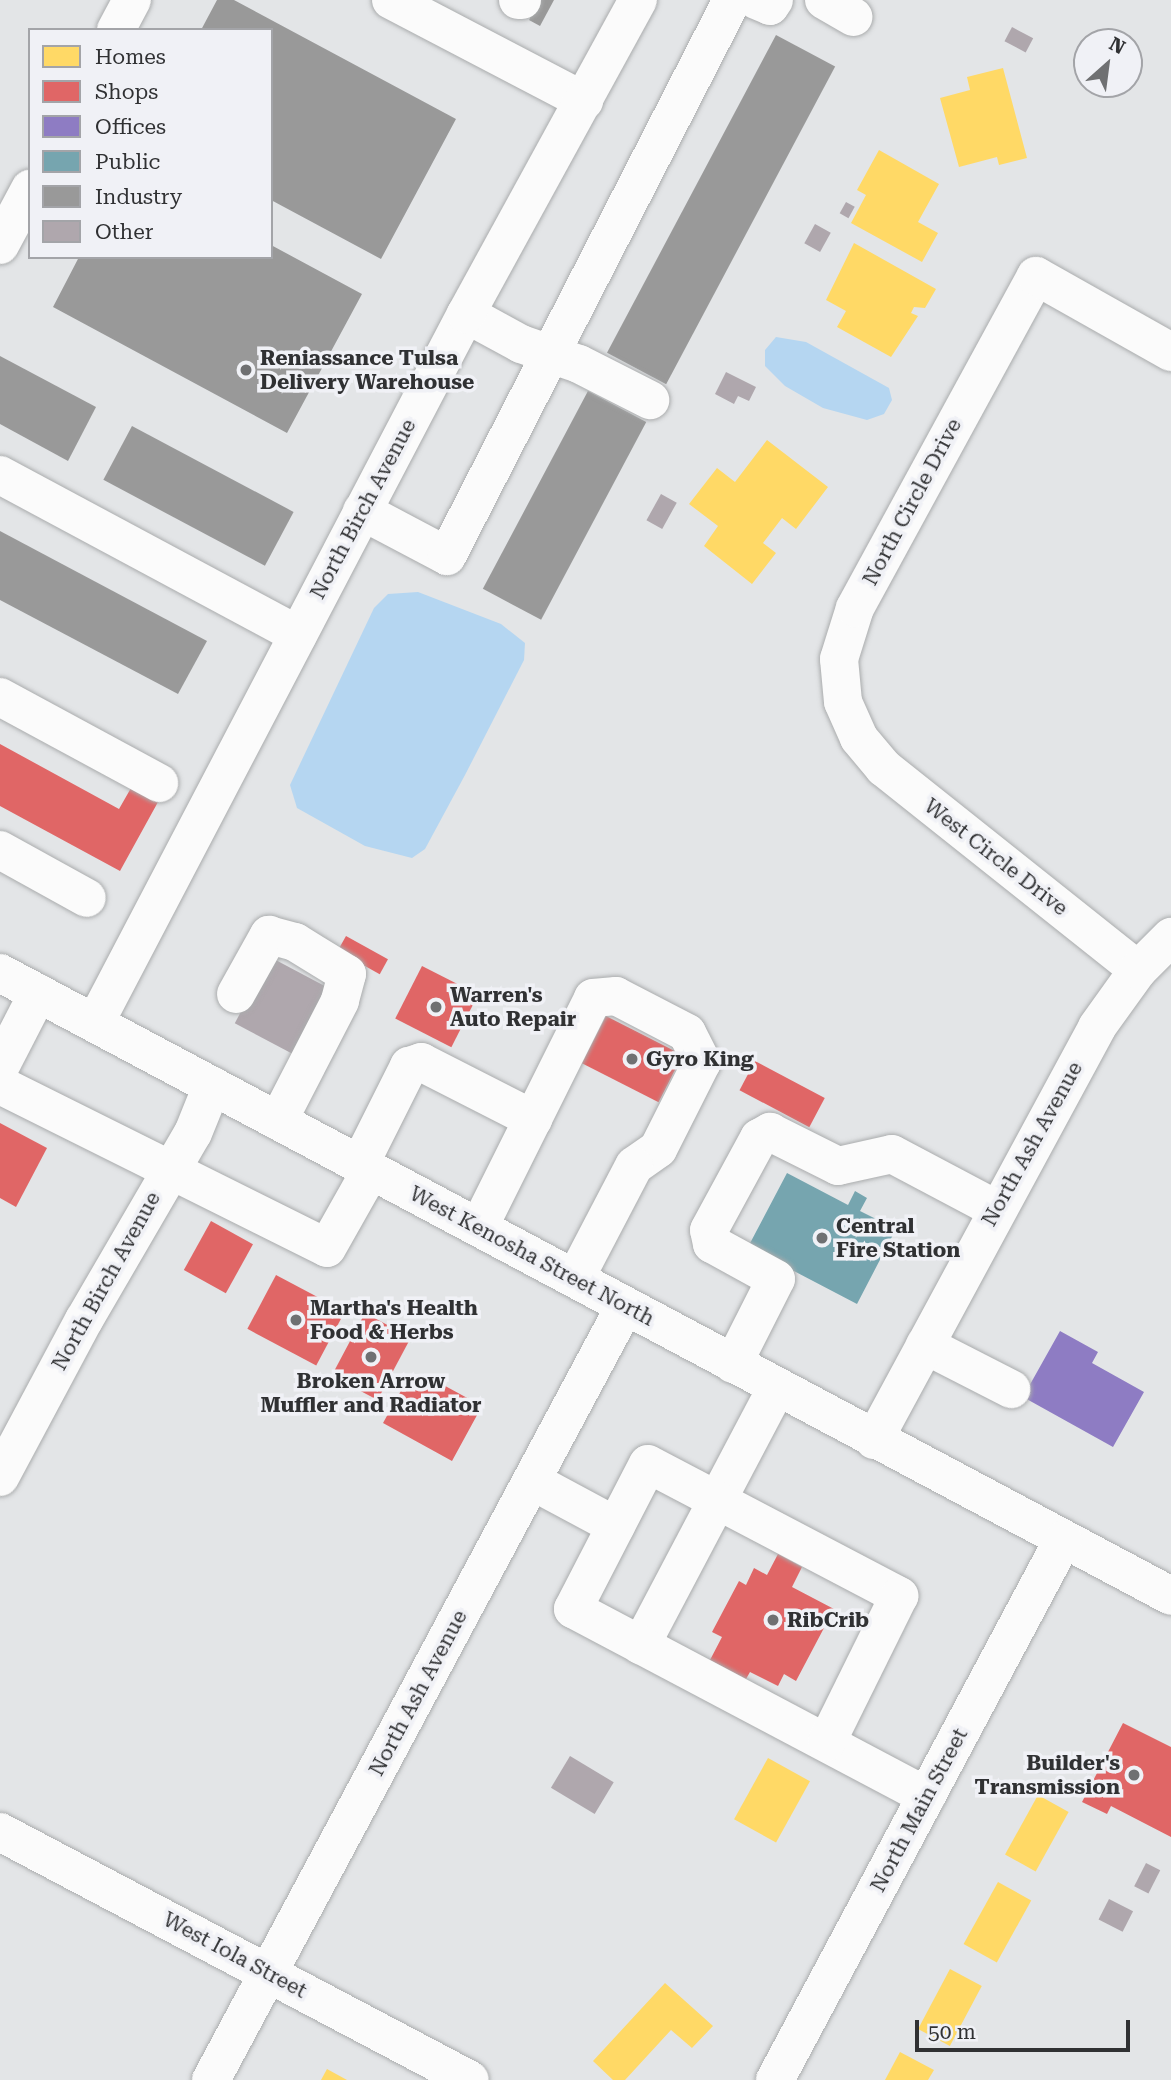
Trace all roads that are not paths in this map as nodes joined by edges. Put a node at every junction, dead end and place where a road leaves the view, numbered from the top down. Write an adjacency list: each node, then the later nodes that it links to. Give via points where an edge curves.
1 (132, 0): 7 (street)
2 (391, 0): 8 (street)
3 (638, 0): 8 (street, North Birch Avenue)
4 (732, 0): 13 (street)
5 (757, 0): 6 (street, via 770,6)
6 (774, 0)
7 (117, 28)
8 (584, 101): 11 (street, North Birch Avenue)
9 (28, 193): 10 (street)
10 (0, 245)
11 (466, 314): 13 (street); 16 (street, North Birch Avenue)
12 (1171, 352): 19 (street, North Circle Drive, via 1036,275 846,627 838,678)
13 (551, 355): 14 (street); 16 (street, via 447,556)
14 (650, 400)
15 (0, 475): 17 (street)
16 (362, 511): 17 (street, North Birch Avenue)
17 (298, 635): 28 (street, North Birch Avenue)
18 (0, 697): 20 (street)
19 (859, 738): 24 (street, West Circle Drive, via 884,768)
20 (159, 783)
21 (0, 850): 22 (street)
22 (87, 898)
23 (1171, 937): 24 (street, North Ash Avenue)
24 (1139, 970): 36 (street, North Ash Avenue, via 1097,1027)
25 (0, 973): 26 (street, West Kenosha Street North)
26 (38, 993): 28 (street, West Kenosha Street North); 29 (street)
27 (236, 994): 33 (street, via 270,935 295,942 347,974 340,1001)
28 (95, 1023): 31 (street, West Kenosha Street North)
29 (0, 1067)
30 (0, 1085): 35 (street)
31 (212, 1086): 33 (street, West Kenosha Street North); 35 (street, North Birch Avenue, via 193,1133)
32 (533, 1119): 34 (street, via 421,1062 409,1066); 37 (street); 38 (street, via 593,998 617,996 687,1033 702,1062 658,1149 634,1166)
33 (278, 1121): 34 (street, West Kenosha Street North)
34 (365, 1167): 35 (street, via 327,1248); 37 (street, West Kenosha Street North)
35 (167, 1172): 45 (street, North Birch Avenue)
36 (996, 1209): 40 (street, North Ash Avenue); 41 (street, via 892,1154 838,1166 771,1132 759,1138 709,1230 712,1244 776,1279)
37 (479, 1227): 38 (street, West Kenosha Street North)
38 (575, 1279): 39 (street, West Kenosha Street North)
39 (625, 1306): 41 (street, West Kenosha Street North); 46 (street, North Ash Avenue)
40 (925, 1345): 43 (street); 44 (street, North Ash Avenue)
41 (733, 1364): 42 (street, West Kenosha Street North)
42 (777, 1387): 44 (street, West Kenosha Street North); 47 (street)
43 (1011, 1389)
44 (874, 1440): 49 (street, West Kenosha Street North)
45 (0, 1477)
46 (532, 1481): 48 (street); 55 (street, North Ash Avenue)
47 (717, 1500): 48 (street, via 648,1464); 51 (street); 52 (street, via 899,1596)
48 (616, 1526): 51 (street, via 573,1609)
49 (1063, 1540): 50 (street, West Kenosha Street North); 53 (street, North Main Street)
50 (1171, 1596)
51 (641, 1645): 52 (street)
52 (827, 1742): 53 (street)
53 (926, 1796): 58 (street, North Main Street)
54 (0, 1832): 55 (street, West Iola Street)
55 (269, 1972): 56 (street, North Ash Avenue); 57 (street, West Iola Street)
56 (211, 2080)
57 (470, 2080)
58 (775, 2080)

